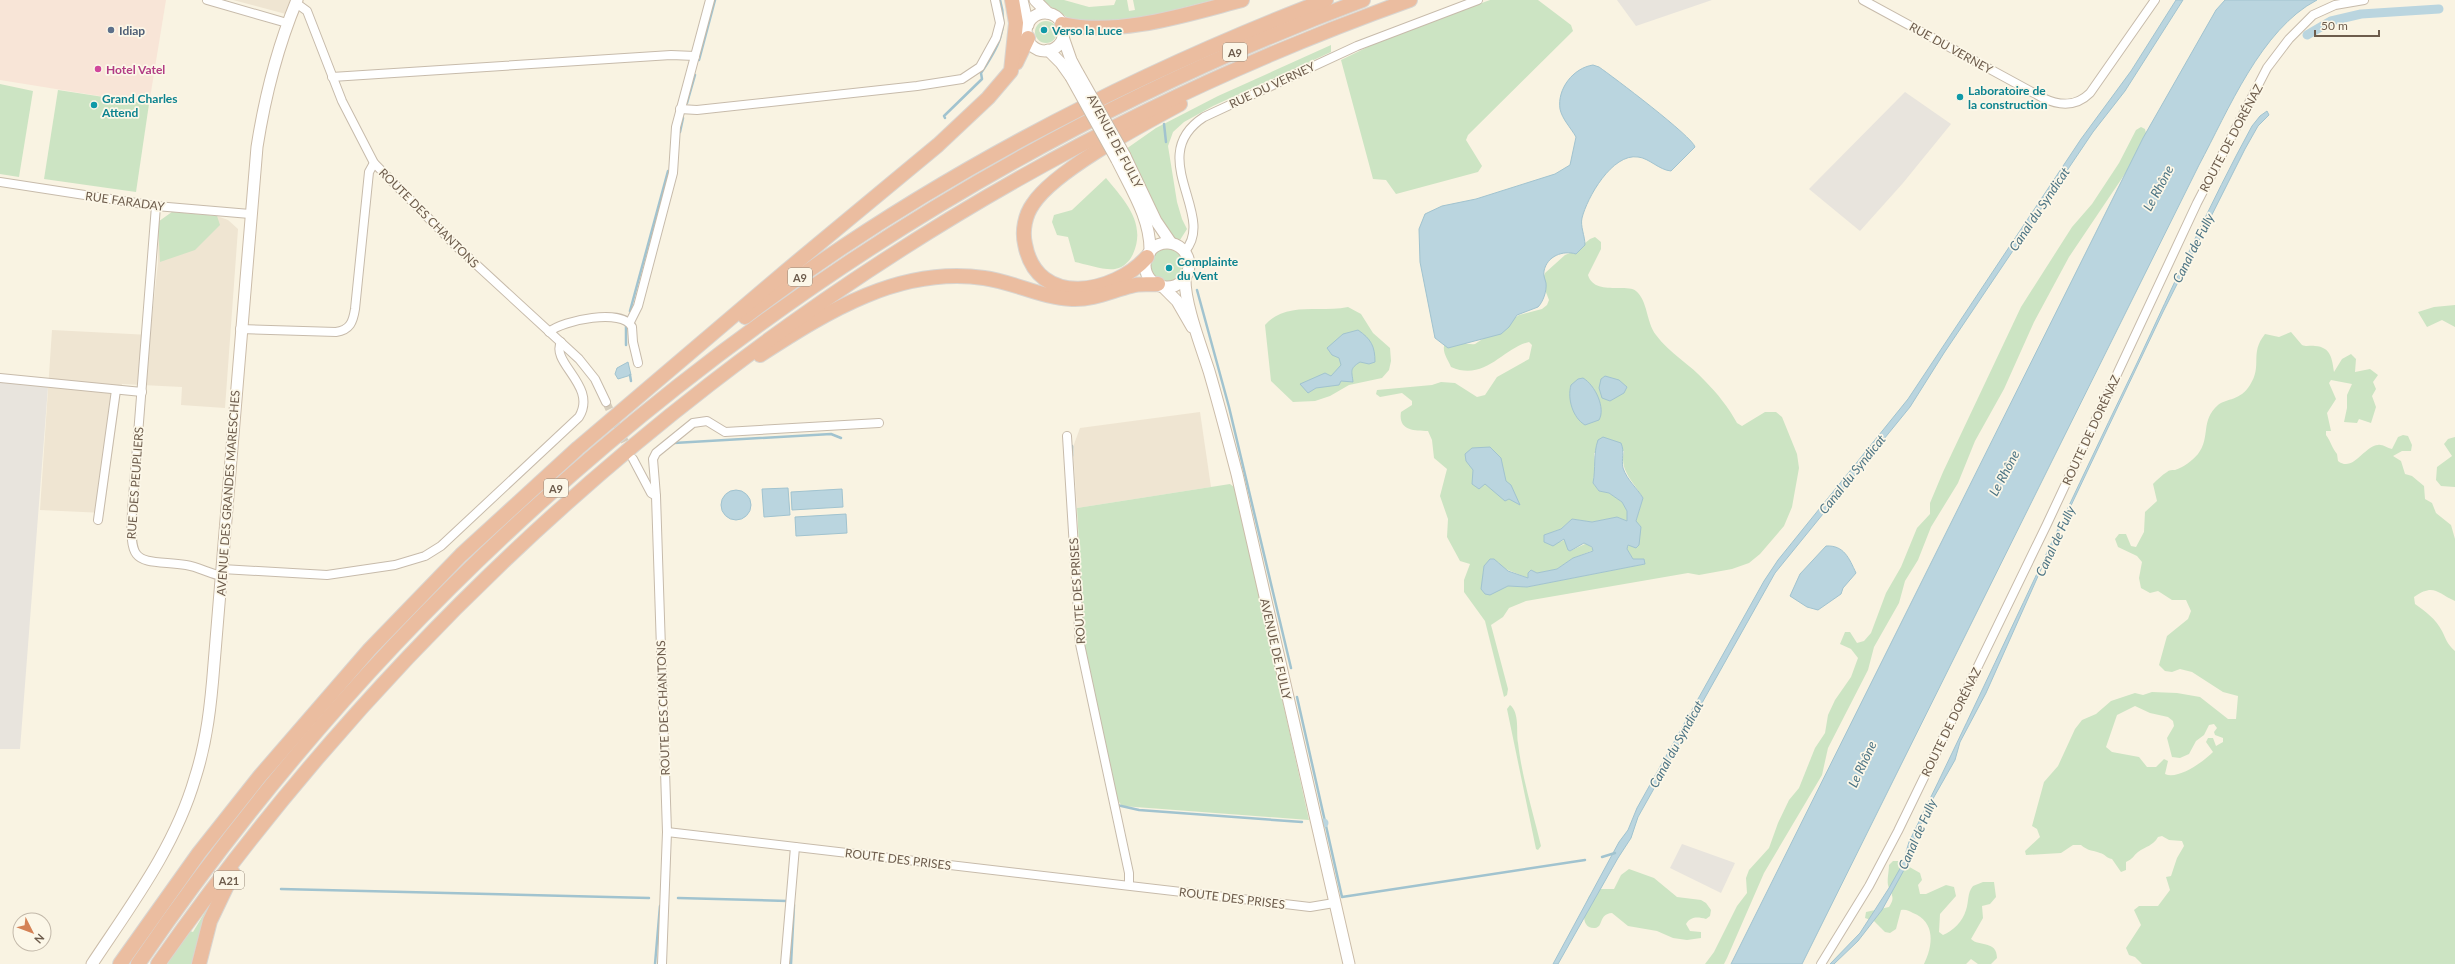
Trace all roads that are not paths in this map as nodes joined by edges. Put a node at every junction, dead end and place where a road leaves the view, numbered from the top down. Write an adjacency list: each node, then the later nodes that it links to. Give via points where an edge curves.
1 (207, 0): 17 (street)
2 (710, 0): 22 (street)
3 (995, 0): 26 (street, via 1000,23 996,38 980,67 962,79 704,109)
4 (1012, 0): 23 (highway, via 1016,23)
5 (1022, 0): 18 (main road)
6 (1035, 0): 16 (main road)
7 (1242, 0): 19 (highway, via 1147,22)
8 (1326, 0): 50 (highway, A9, via 1255,27 1178,61 1039,131 931,192 761,305)
9 (1363, 0): 62 (highway, A9, via 1181,76 993,173 898,230 818,283 674,388 520,520 372,669 265,793)
10 (1410, 0): 20 (highway)
11 (1478, 0): 33 (street, RUE DU VERNEY, via 1357,46 1204,117 1190,126 1183,136 1179,161 1192,226 1190,243)
12 (1863, 0): 13 (street, RUE DU VERNEY, via 2043,98 2066,104 2078,102 2090,93)
13 (2155, 0)
14 (2364, 0): 68 (street, ROUTE DE DORÉNAZ, via 2335,5 2314,15 2285,44 2267,68 2197,203 2047,524 1902,825 1869,886)
15 (297, 1): 17 (main road, AVENUE DES GRANDES MARESCHES); 25 (street, ROUTE DES CHANTONS, via 307,11)
16 (1048, 13): 18 (main road, via 1036,16); 19 (main road, via 1058,17)
17 (287, 23): 31 (main road, AVENUE DES GRANDES MARESCHES, via 263,107)
18 (1028, 31): 21 (main road, via 1034,47); 23 (highway)
19 (1063, 31): 21 (main road, via 1056,47); 24 (main road, AVENUE DE FULLY)
20 (1305, 39): 34 (highway, via 1174,107 1094,155 1047,188 1034,203 1027,217 1024,237 1028,256 1043,276 1059,286 1080,289 1107,284 1131,272); 48 (highway, via 1124,122 957,214 876,264 797,318)
21 (1048, 50): 24 (main road, AVENUE DE FULLY)
22 (695, 56): 25 (street, via 671,55); 26 (street)
23 (1011, 71): 50 (highway, via 950,135 786,270)
24 (1075, 75): 27 (main road, AVENUE DE FULLY, bridge)
25 (332, 77): 28 (street, ROUTE DES CHANTONS, via 358,136)
26 (680, 109): 37 (street, via 675,133 673,173 638,306)
27 (1121, 158): 32 (main road, AVENUE DE FULLY, via 1156,222); 34 (main road, AVENUE DE FULLY, via 1146,221 1150,237)
28 (374, 163): 38 (street, via 369,172 355,309 351,325 336,332); 39 (street, ROUTE DES CHANTONS, via 455,245)
29 (0, 182): 30 (street, RUE FARADAY)
30 (156, 206): 31 (street, RUE FARADAY); 45 (street, RUE DES PEUPLIERS)
31 (250, 214): 38 (main road, AVENUE DES GRANDES MARESCHES)
32 (1171, 243): 33 (main road); 34 (main road, via 1159,244)
33 (1185, 251): 35 (main road, via 1189,266)
34 (1148, 254): 36 (main road, via 1147,273)
35 (1185, 277): 36 (main road, via 1175,285); 40 (main road, AVENUE DE FULLY)
36 (1160, 285): 40 (main road, AVENUE DE FULLY, via 1177,301); 48 (highway, via 1131,286 1091,298 1074,299 974,276 938,276 900,282 861,296 815,321 740,368)
37 (630, 322): 39 (street, via 622,317 602,318 561,324); 42 (street)
38 (240, 329): 54 (main road, AVENUE DES GRANDES MARESCHES)
39 (549, 332): 41 (street, ROUTE DES CHANTONS)
40 (1198, 336): 59 (main road, AVENUE DE FULLY, via 1236,474)
41 (561, 342): 46 (street, ROUTE DES CHANTONS, via 587,368); 54 (street, RUE DES PEUPLIERS, via 560,353 583,395 583,409 579,417 436,550 404,564 328,575)
42 (638, 363)
43 (0, 378): 44 (street)
44 (116, 390): 45 (street); 53 (street)
45 (142, 392): 54 (street, RUE DES PEUPLIERS, via 130,539 133,549 137,556 146,562)
46 (606, 402)
47 (879, 423): 52 (street, ROUTE DES CHANTONS, via 725,432 707,421 693,423 656,453)
48 (656, 427): 55 (highway, via 546,521 450,614 360,710)
49 (1067, 436): 58 (street, ROUTE DES PRISES, via 1080,644 1129,874)
50 (578, 448): 61 (highway, A9, via 456,560 336,686 227,817)
51 (633, 459): 52 (street, via 651,493)
52 (656, 496): 56 (street, ROUTE DES CHANTONS)
53 (98, 520)
54 (222, 572): 60 (main road, AVENUE DES GRANDES MARESCHES, via 210,706 203,750 192,790 160,860)
55 (278, 806): 63 (highway); 64 (highway, A21, via 227,884 210,921)
56 (667, 832): 57 (street, ROUTE DES PRISES); 65 (street, ROUTE DES CHANTONS)
57 (795, 847): 58 (street, ROUTE DES PRISES); 66 (street)
58 (1129, 886): 59 (street, ROUTE DES PRISES, via 1310,907)
59 (1334, 903): 67 (main road, AVENUE DE FULLY)
60 (92, 964)
61 (120, 964)
62 (138, 964)
63 (158, 964)
64 (199, 964)
65 (662, 964)
66 (785, 964)
67 (1349, 964)
68 (1821, 964)

